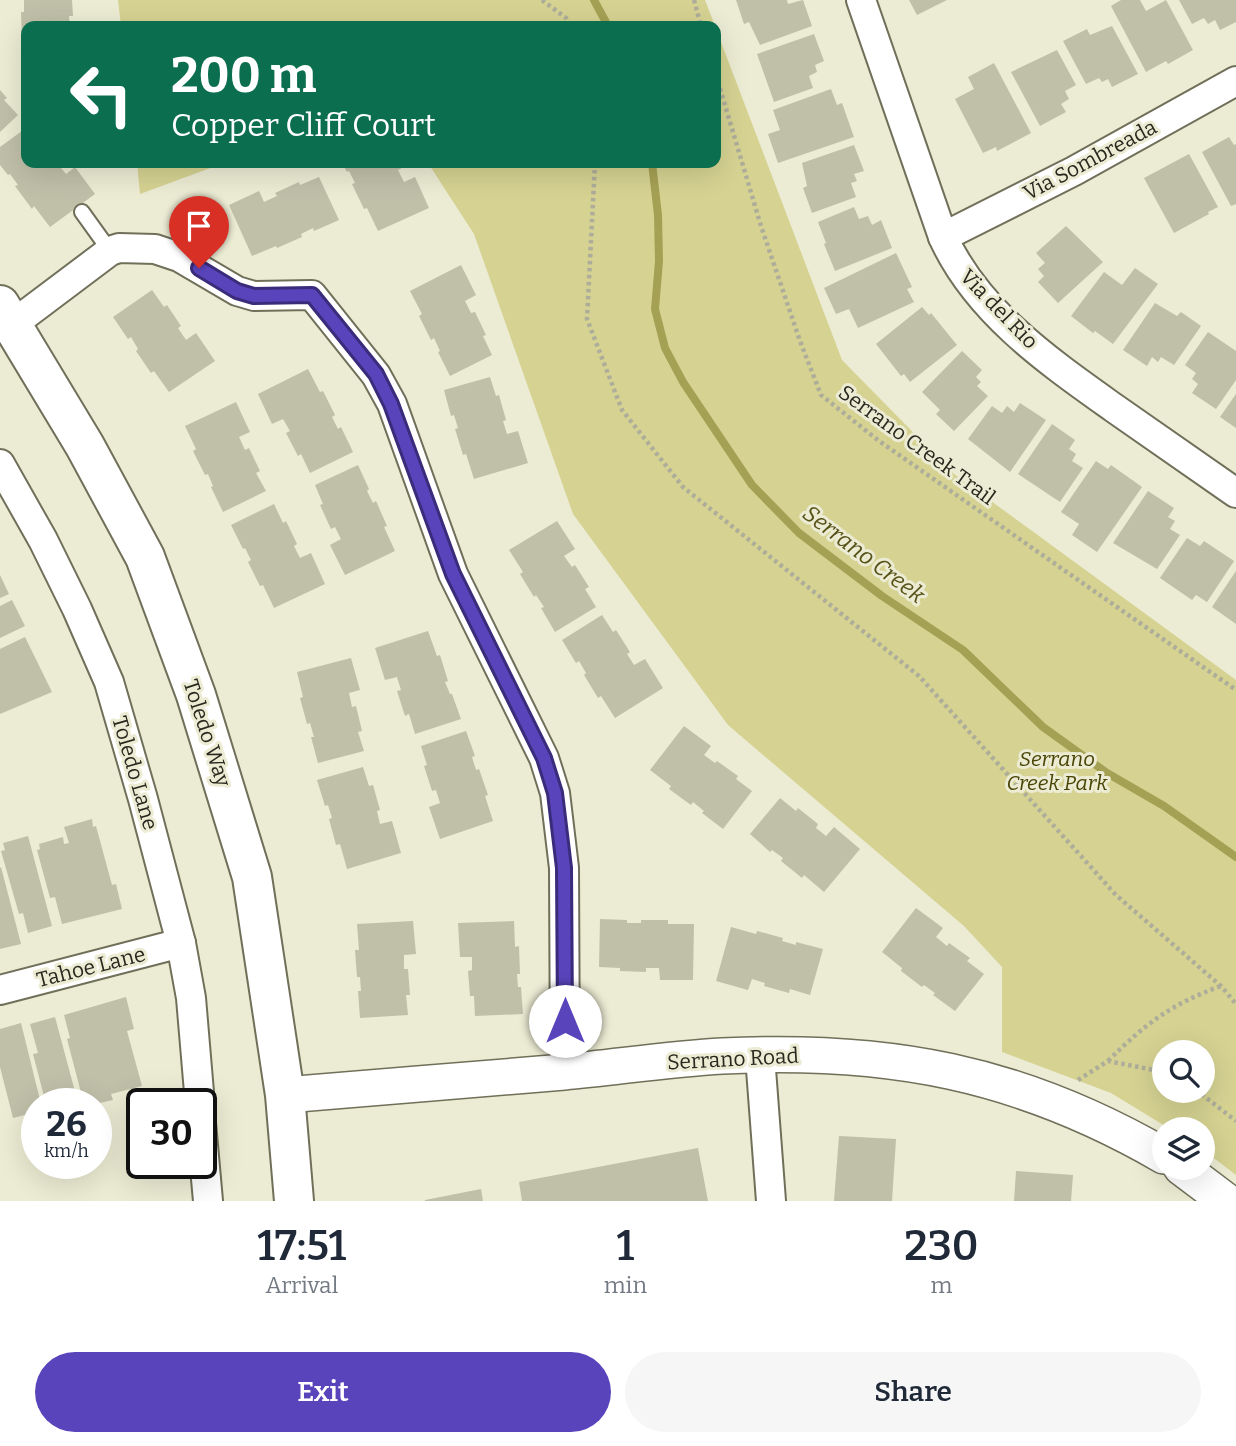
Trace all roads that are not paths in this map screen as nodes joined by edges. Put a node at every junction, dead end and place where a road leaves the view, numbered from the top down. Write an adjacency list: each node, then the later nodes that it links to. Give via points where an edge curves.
1 (861, 0): 4 (street, Via del Rio)
2 (1236, 81): 4 (street, Via Sombreada)
3 (82, 212): 5 (lane)
4 (943, 237): 8 (street, Via del Rio, via 976,291 1018,336)
5 (110, 251): 6 (street); 12 (street, via 155,249 254,296 312,295 376,374 453,574 544,758 555,793 564,868)
6 (6, 315): 14 (main road, Toledo Way, via 145,557 197,695 252,877)
7 (0, 464): 9 (street, Toledo Lane, via 49,552 109,682)
8 (1236, 493)
9 (181, 943): 10 (street, Tahoe Lane); 13 (street, Toledo Lane)
10 (0, 990)
11 (760, 1056): 12 (street, Serrano Road); 15 (street, Serrano Road, via 822,1054 904,1061 961,1072 1077,1111); 20 (street)
12 (565, 1072): 14 (street, Serrano Road)
13 (199, 1088)
14 (285, 1095): 19 (main road, Toledo Way)
15 (1152, 1149)
16 (206, 1179): 18 (street)
17 (1198, 1180): 21 (street)
18 (208, 1201)
19 (294, 1201)
20 (771, 1201)
21 (1226, 1201)

